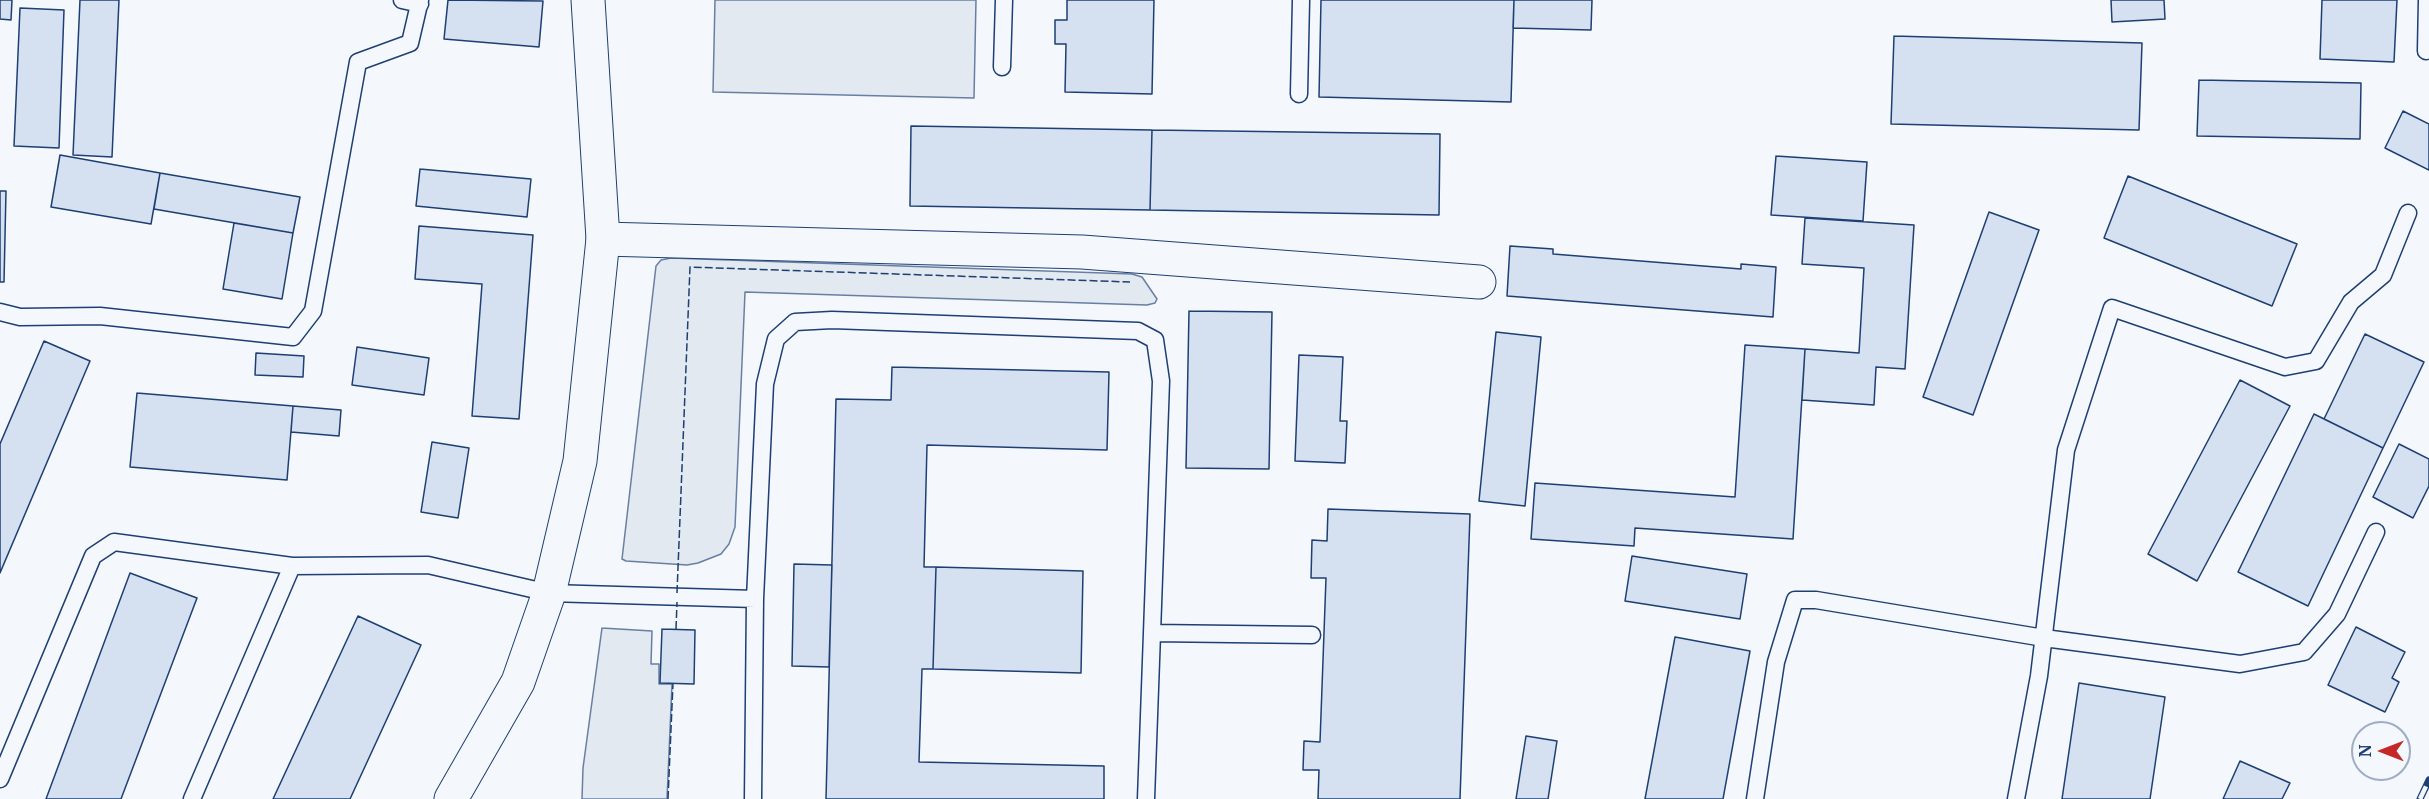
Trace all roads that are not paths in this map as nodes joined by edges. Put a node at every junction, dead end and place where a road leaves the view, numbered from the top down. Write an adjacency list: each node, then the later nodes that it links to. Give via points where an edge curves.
1 (402, 0): 6 (lane)
2 (588, 0): 11 (street)
3 (1004, 0): 8 (lane)
4 (1301, 0): 9 (lane)
5 (2427, 0): 7 (lane)
6 (420, 2): 13 (lane, via 410,43 358,62 313,311 293,337 100,316 20,317)
7 (2426, 51)
8 (1002, 67)
9 (1299, 94)
10 (2408, 213): 20 (lane, via 2383,275 2351,302 2316,361 2285,367 2112,308 2066,450)
11 (603, 239): 12 (street, via 1082,252); 16 (street, via 580,461)
12 (1479, 282)
13 (0, 312)
14 (2376, 532): 20 (lane, via 2337,614 2304,652 2240,664)
15 (292, 566): 16 (lane, via 428,565); 21 (lane, via 114,542 93,556); 22 (lane)
16 (549, 593): 17 (lane); 23 (street, via 518,682)
17 (755, 599): 18 (lane, via 765,384 776,339 795,322 844,320 1138,331 1155,340 1161,381); 24 (lane)
18 (1152, 633): 19 (lane); 25 (lane)
19 (1311, 635)
20 (2044, 638): 26 (lane, via 1816,600 1795,600 1776,662); 27 (lane)
21 (0, 779)
22 (192, 799)
23 (451, 799)
24 (753, 799)
25 (1146, 799)
26 (1755, 799)
27 (2016, 799)

